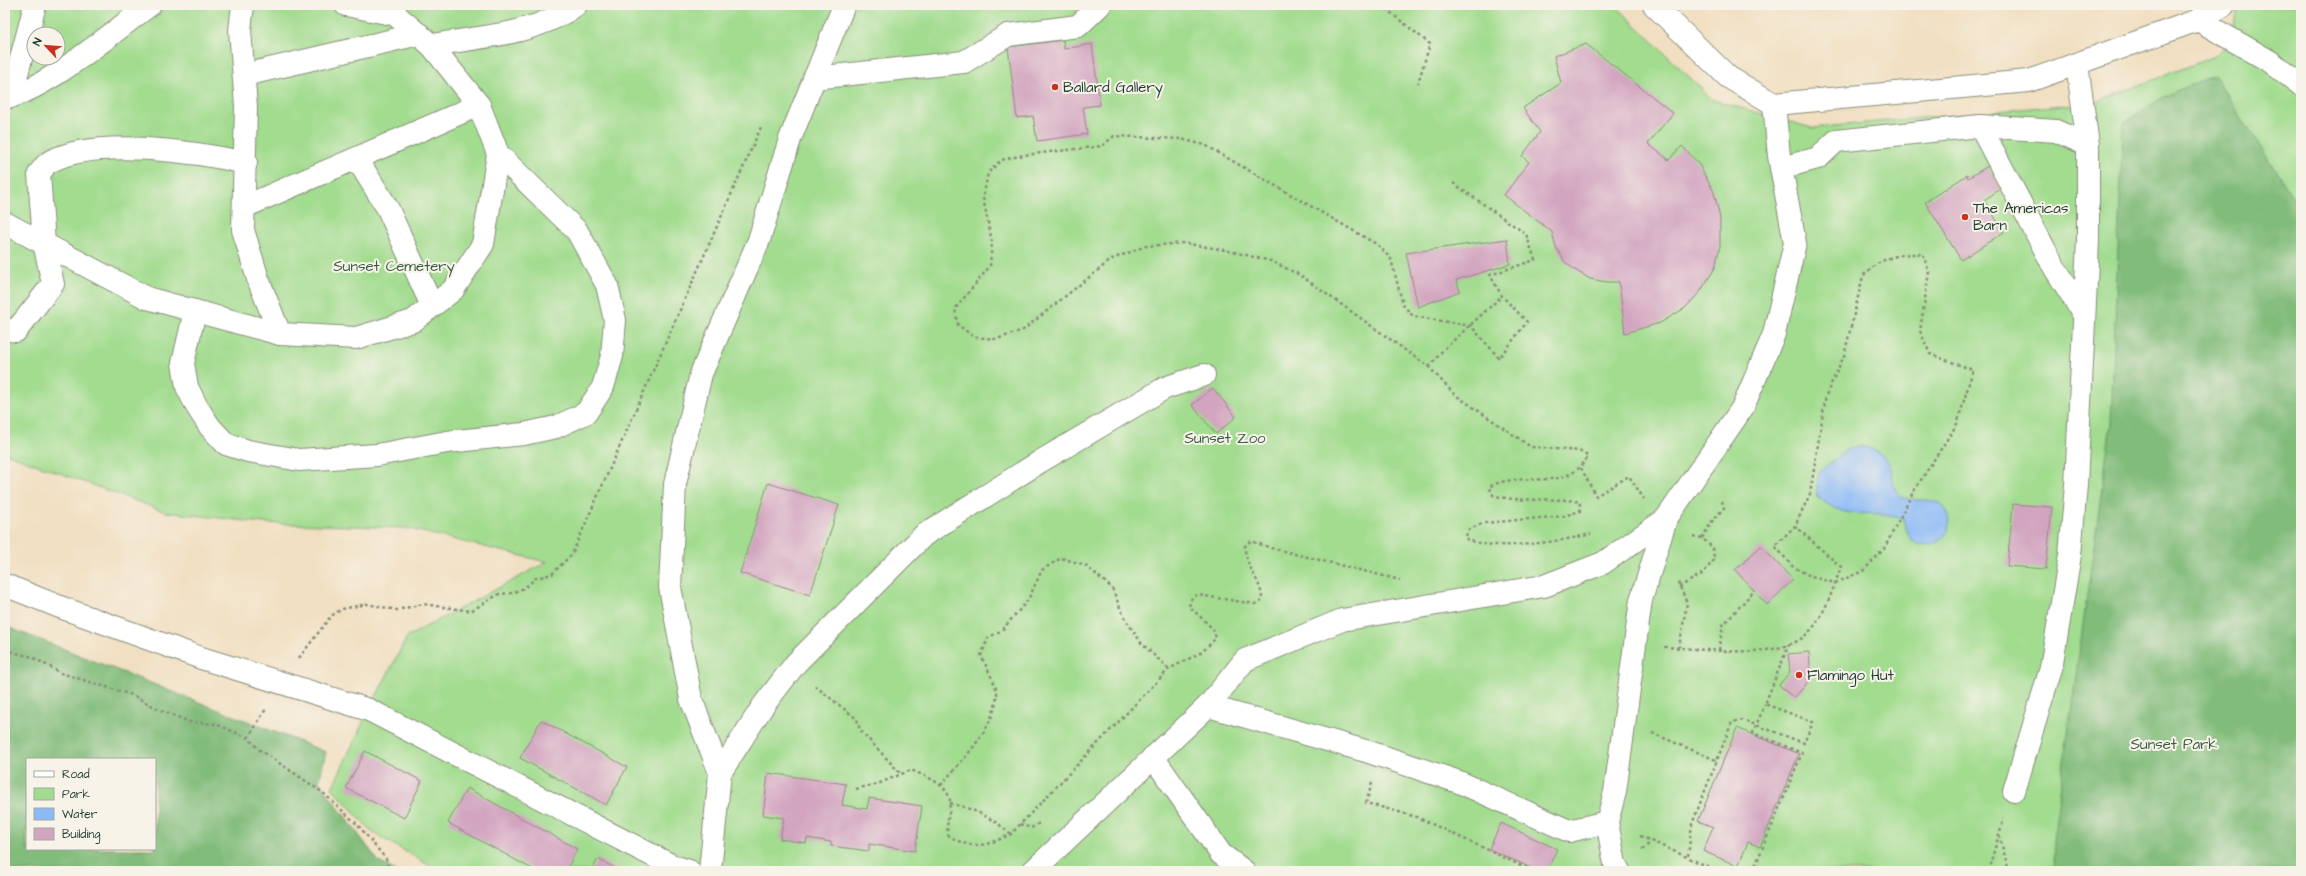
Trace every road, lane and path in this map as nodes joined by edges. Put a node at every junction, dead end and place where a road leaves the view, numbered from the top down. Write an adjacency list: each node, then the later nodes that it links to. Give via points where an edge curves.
1 (35, 5): 19 (street)
2 (150, 5): 19 (street, via 30,90)
3 (243, 5): 15 (street, via 240,30)
4 (346, 5): 11 (street)
5 (576, 5): 13 (street, via 561,16 518,31)
6 (844, 5): 16 (street)
7 (1100, 5): 16 (street, via 1078,26 1008,35 964,62)
8 (1381, 5): 17 (path, via 1430,44)
9 (1654, 5): 20 (street, via 1728,77)
10 (2224, 5): 12 (street)
11 (390, 10): 13 (street)
12 (2198, 20): 14 (street); 18 (street, via 2271,62)
13 (425, 40): 15 (street); 21 (street)
14 (2077, 64): 20 (street, via 2028,81); 24 (street)
15 (244, 75): 28 (street)
16 (814, 78): 68 (street, via 790,139 758,240 701,374 675,484 670,587 691,700)
17 (1418, 83)
18 (2301, 85)
19 (8, 97)
20 (1774, 104): 27 (street)
21 (479, 106): 25 (street); 26 (street)
22 (764, 122): 54 (path, via 572,554 552,574 536,578 524,588 512,593 499,594 472,611 424,604 397,610 367,604 342,609)
23 (1980, 126): 24 (street, via 2056,131); 27 (street, via 1836,141 1818,158); 36 (street, via 2054,267)
24 (2088, 145): 36 (street, via 2088,241)
25 (498, 154): 34 (street, via 483,244 453,290); 35 (street, via 577,231 607,285 615,320 612,356 603,387 586,413 556,427 524,434 447,442 377,455 299,460 248,452 226,444 210,427 187,387 183,363)
26 (356, 159): 30 (street); 34 (street, via 388,209)
27 (1780, 162): 44 (street, via 1795,243 1774,334 1743,407)
28 (246, 163): 30 (street); 32 (street, via 180,151 120,150 85,150 50,161 39,174)
29 (1454, 183): 33 (path, via 1526,234 1535,260 1490,275)
30 (244, 207): 39 (street, via 243,230 258,279)
31 (5, 223): 32 (street)
32 (44, 243): 35 (street, via 147,298); 38 (street, via 53,284 16,331)
33 (1502, 296): 37 (path); 37 (path, via 1527,322 1499,358)
34 (432, 306): 39 (street, via 413,321 356,338)
35 (195, 311): 39 (street)
36 (2084, 315): 72 (street, via 2070,554 2050,668)
37 (1471, 326): 40 (path, via 1443,350); 40 (path, via 1413,316 1403,305 1391,259 1378,246 1205,145 1181,139 1114,136 1102,146 1001,160 988,173 983,198 992,242 990,266 955,309 958,325 974,337 997,339 1023,330 1112,259 1146,246 1184,243 1271,261 1300,275)
38 (5, 329)
39 (280, 334)
40 (1429, 367): 42 (path, via 1454,394 1531,447 1579,451 1588,456)
41 (1204, 375): 59 (street, via 1165,388 1041,461 924,535)
42 (1581, 468): 44 (path, via 1596,496 1629,476 1650,510); 46 (path, via 1562,478 1500,481 1489,487 1493,495 1506,500 1567,499 1580,502 1580,511 1564,516 1484,523 1469,529 1464,538 1473,544 1502,546 1580,537)
43 (1722, 501): 48 (path, via 1724,508)
44 (1666, 519): 56 (street, via 1641,600); 62 (street, via 1603,563 1544,586 1342,620 1245,660)
45 (1795, 526): 50 (path, via 1841,567); 50 (path, via 1775,546 1792,566 1812,577); 50 (path, via 1810,494 1826,395 1844,356 1863,276 1884,260 1904,253 1923,254 1929,272 1920,331 1930,354 1973,370 1957,424 1912,494 1884,548 1863,570)
46 (1593, 533)
47 (1689, 535): 48 (path)
48 (1702, 538): 52 (path, via 1713,548 1714,560 1702,574)
49 (1406, 582): 60 (path, via 1271,548 1251,540 1245,546 1245,557 1262,592 1262,601 1255,604 1198,595 1192,597 1188,606 1213,629 1216,638 1202,652)
50 (1835, 583): 55 (path, via 1824,610 1807,635)
51 (5, 584): 79 (street, via 60,608 201,658 370,710 673,866)
52 (1679, 587)
53 (1754, 592): 58 (path, via 1723,625)
54 (331, 616)
55 (1790, 644): 58 (path, via 1759,652); 61 (path)
56 (1634, 646): 58 (path); 63 (street)
57 (5, 650): 78 (path, via 32,657 61,673 132,695 184,719 216,724 248,738 260,750 322,792 358,825 386,859)
58 (1719, 650)
59 (796, 662): 68 (street, via 763,706); 69 (path, via 820,692 857,719 860,730)
60 (1169, 669): 70 (path, via 1142,644 1124,617 1112,588 1085,565 1061,558 1042,570 1028,600 1002,630 988,638 981,656 998,694 990,720 973,746); 75 (path)
61 (1765, 704): 64 (path); 64 (path, via 1813,722 1804,743)
62 (1208, 706): 65 (street); 66 (street)
63 (1624, 721): 67 (path); 74 (street, via 1615,792)
64 (1757, 725): 67 (path, via 1743,720 1732,722); 86 (path, via 1753,733 1802,754)
65 (1379, 756): 74 (street, via 1458,782 1569,831); 83 (path, via 1366,803 1417,817)
66 (1153, 757): 81 (street); 82 (street, via 1221,854)
67 (1716, 760): 77 (path, via 1692,824)
68 (720, 773): 80 (street)
69 (900, 773): 70 (path, via 911,770); 71 (path, via 880,783)
70 (941, 785): 73 (path, via 949,794)
71 (856, 789)
72 (2014, 791): 76 (path)
73 (950, 803): 75 (path, via 992,818); 75 (path, via 946,821 948,835 960,843 977,846)
74 (1607, 822): 77 (path); 84 (street, via 1615,864)
75 (1011, 834)
76 (1999, 835): 87 (path); 88 (path)
77 (1688, 856): 85 (path)
78 (389, 871)
79 (690, 871)
80 (710, 871)
81 (1033, 871)
82 (1244, 871)
83 (1533, 871)
84 (1619, 871)
85 (1718, 871)
86 (1753, 871)
87 (1988, 871)
88 (2009, 871)

